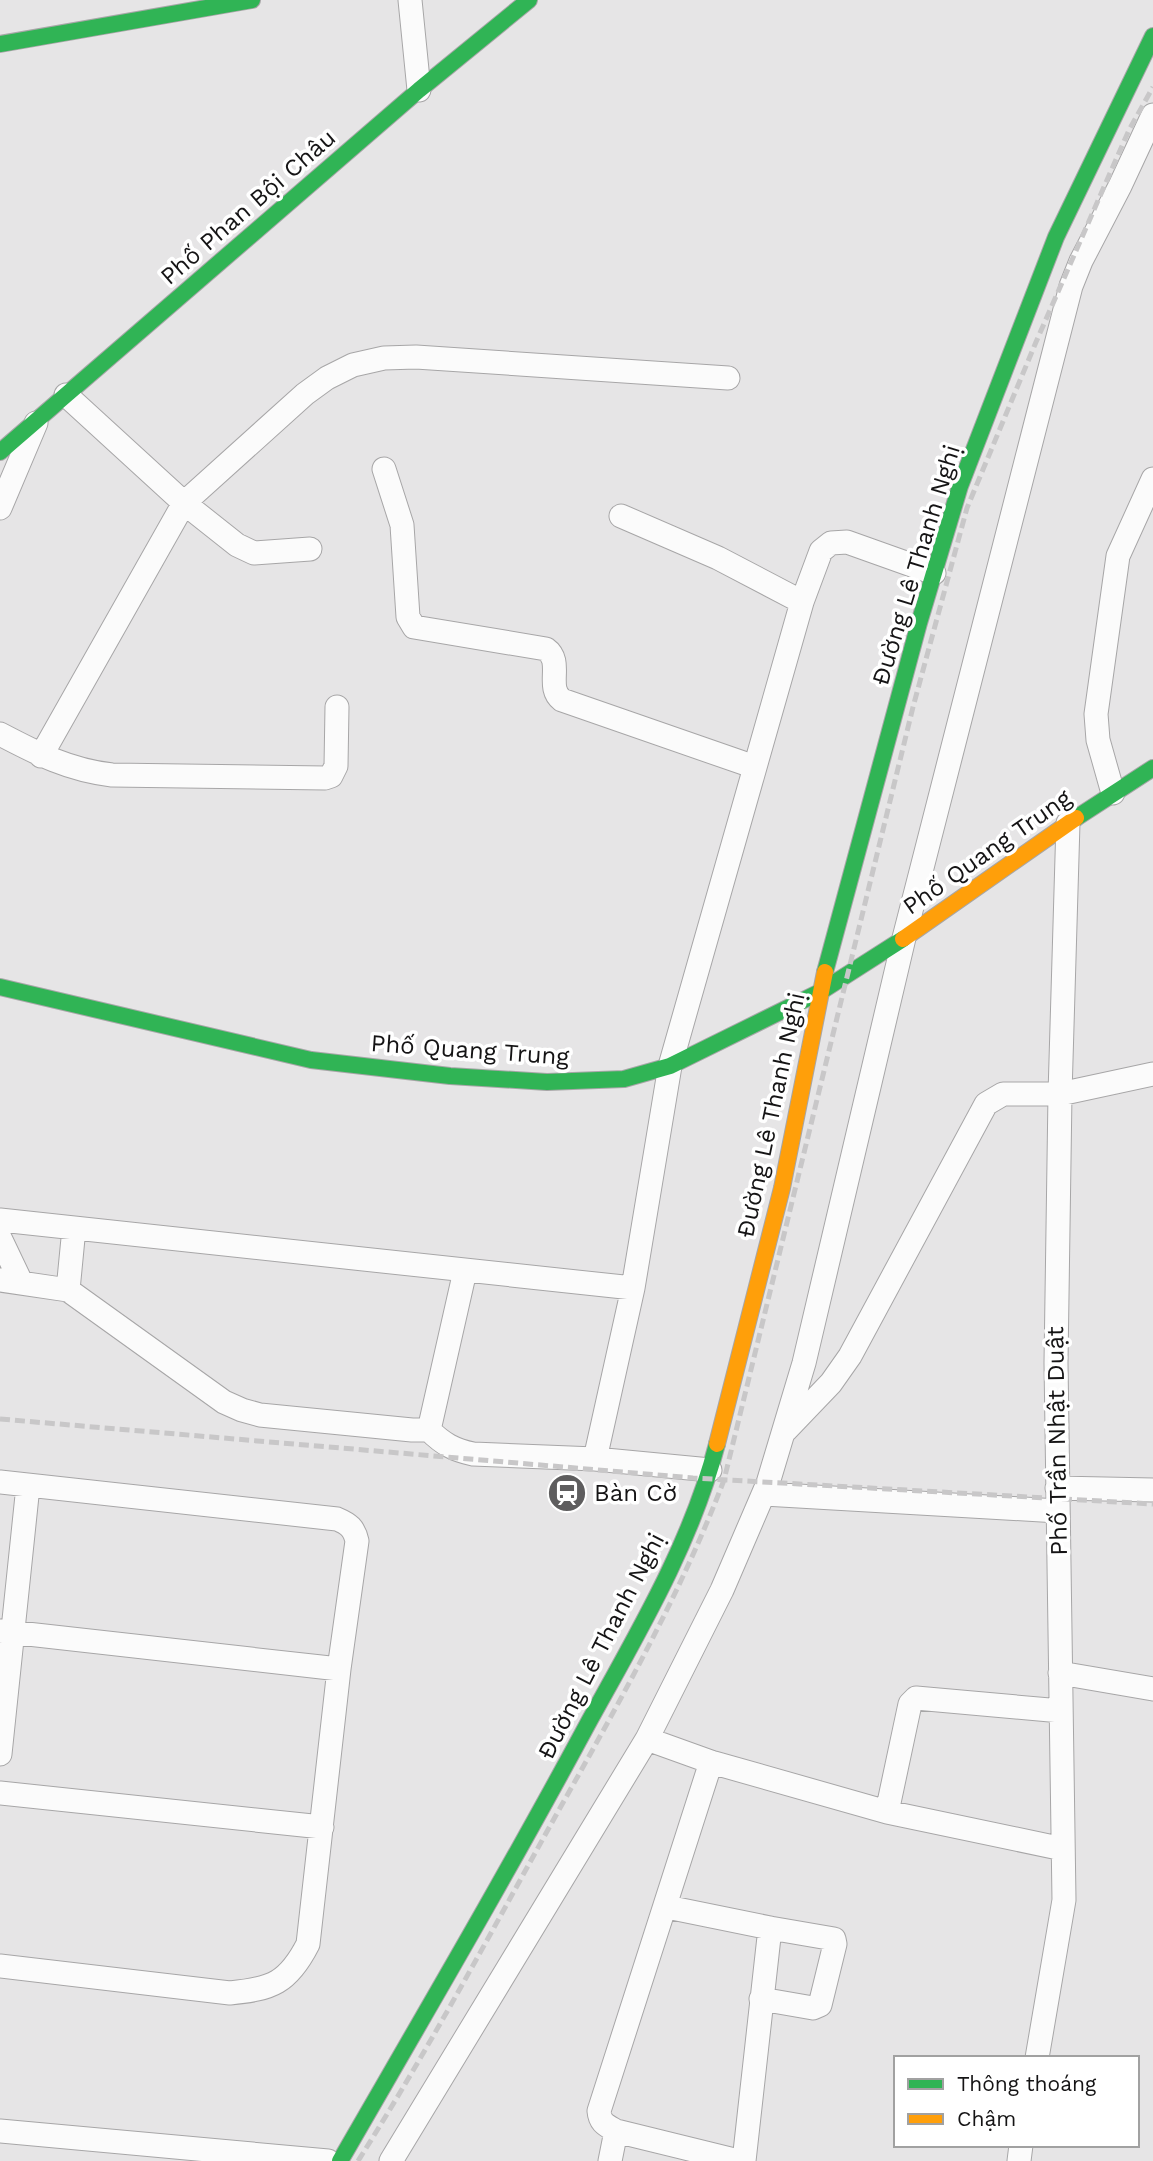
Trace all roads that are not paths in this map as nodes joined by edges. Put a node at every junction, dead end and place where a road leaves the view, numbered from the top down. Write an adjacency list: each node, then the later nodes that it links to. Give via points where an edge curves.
1 (252, 0): 5 (street, via 114,17)
2 (410, 0): 6 (street)
3 (529, 0): 6 (street, Phố Phan Bội Châu)
4 (1153, 36): 18 (street, Đường Lê Thanh Nghị, via 1055,237 960,486)
5 (0, 44)
6 (419, 90): 9 (street, Phố Phan Bội Châu)
7 (1153, 115): 27 (street, via 1071,286)
8 (728, 378): 14 (street, via 416,357 353,365 305,394)
9 (66, 394): 10 (street, Phố Phan Bội Châu); 14 (street)
10 (37, 420): 11 (street, Phố Phan Bội Châu); 15 (street)
11 (0, 452)
12 (384, 469): 23 (street, via 402,525 408,617 414,627 546,649 555,660 554,690 562,700)
13 (1153, 479): 25 (street, via 1118,556 1096,714 1098,740)
14 (184, 503): 17 (street, via 254,553); 22 (street)
15 (0, 508)
16 (621, 516): 19 (street, via 718,558)
17 (310, 549)
18 (934, 573): 19 (street, via 847,542 831,543 821,551); 29 (street, Đường Lê Thanh Nghị)
19 (802, 602): 23 (street)
20 (338, 707): 22 (street, via 336,766 325,778 112,775)
21 (0, 734): 22 (street)
22 (41, 756)
23 (755, 767): 30 (street)
24 (1153, 768): 25 (street, Phố Quang Trung)
25 (1113, 793): 26 (street, Phố Quang Trung)
26 (1068, 823): 27 (street, Phố Quang Trung); 32 (street, Phố Trần Nhật Duật)
27 (904, 938): 29 (street, Phố Quang Trung); 41 (street)
28 (0, 987): 30 (street, Phố Quang Trung, via 311,1060 412,1072 547,1082 624,1079)
29 (820, 992): 30 (street, Phố Quang Trung); 43 (street, Đường Lê Thanh Nghị, via 782,1188)
30 (670, 1066): 38 (street)
31 (1153, 1074): 32 (street)
32 (1060, 1094): 41 (street, via 1003,1094 986,1104 850,1356); 48 (street, Phố Trần Nhật Duật, via 1055,1363)
33 (0, 1220): 34 (street)
34 (74, 1228): 36 (street); 39 (street)
35 (0, 1238): 37 (street)
36 (465, 1271): 38 (street); 40 (street)
37 (11, 1281): 39 (street)
38 (633, 1288): 42 (street)
39 (68, 1290): 40 (street, via 224,1402 242,1410)
40 (429, 1430): 42 (street, via 449,1447 473,1454)
41 (784, 1432): 47 (street)
42 (595, 1459): 43 (street)
43 (710, 1470): 69 (street, Đường Lê Thanh Nghị, via 664,1584 517,1855)
44 (0, 1482): 45 (street)
45 (29, 1486): 49 (street); 50 (street, via 338,1518 348,1523 357,1541)
46 (1153, 1490): 48 (street)
47 (764, 1494): 48 (street); 54 (street, via 722,1590)
48 (1058, 1499): 51 (street, Phố Trần Nhật Duật)
49 (6, 1632): 50 (street); 55 (street)
50 (339, 1669): 59 (street)
51 (1060, 1673): 52 (street); 53 (street, Phố Trần Nhật Duật)
52 (1153, 1689)
53 (1061, 1710): 58 (street, via 916,1698 910,1704); 60 (street, Phố Trần Nhật Duật)
54 (646, 1739): 56 (street); 70 (street)
55 (0, 1754)
56 (711, 1762): 58 (street); 61 (street)
57 (0, 1793): 59 (street)
58 (887, 1812): 60 (street)
59 (323, 1827): 63 (street, via 307,1944 297,1965 278,1982 230,1993)
60 (1063, 1849): 65 (street, Phố Trần Nhật Duật, via 1064,1900)
61 (667, 1907): 62 (street); 67 (street, via 600,2111 603,2124)
62 (770, 1928): 64 (street); 64 (street, via 831,1938 835,1944 820,2005)
63 (0, 1966)
64 (761, 1999): 73 (street)
65 (1037, 2056)
66 (0, 2131): 68 (street)
67 (616, 2131): 71 (street); 72 (street)
68 (328, 2161)
69 (341, 2161)
70 (394, 2161)
71 (610, 2161)
72 (738, 2161)
73 (744, 2161)

